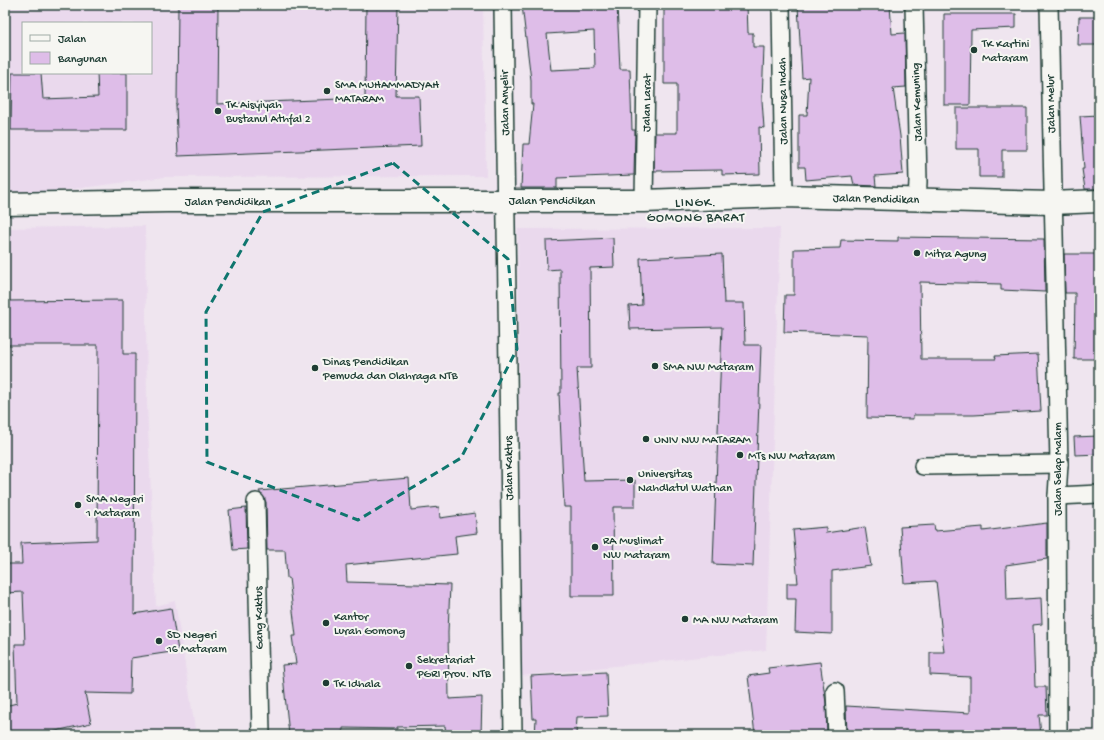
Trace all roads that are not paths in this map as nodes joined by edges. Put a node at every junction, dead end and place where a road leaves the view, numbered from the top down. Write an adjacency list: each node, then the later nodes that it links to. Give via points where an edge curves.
1 (502, 5): 8 (street, Jalan Anyelir, via 506,174)
2 (647, 5): 9 (street, Jalan Larat)
3 (781, 5): 6 (street, Jalan Nusa Indah)
4 (914, 5): 7 (street, Jalan Kemuning)
5 (1049, 5): 12 (street, Jalan Melur)
6 (784, 196): 7 (main road, Jalan Pendidikan); 9 (main road, Jalan Pendidikan)
7 (917, 199): 12 (main road, Jalan Pendidikan)
8 (504, 200): 9 (main road, Jalan Pendidikan); 11 (main road, Jalan Pendidikan, via 167,200); 20 (street, Jalan Kaktus)
9 (644, 201)
10 (1099, 201): 12 (main road, Jalan Pendidikan)
11 (5, 204)
12 (1052, 204): 13 (street, Jalan Selap Malam)
13 (1059, 464): 14 (street); 16 (street, Jalan Selap Malam)
14 (923, 466)
15 (1099, 494): 16 (street)
16 (1057, 496): 22 (street, Jalan Selap Malam)
17 (256, 502): 19 (street, Gang Kaktus)
18 (835, 691): 21 (street)
19 (261, 735)
20 (513, 735)
21 (837, 735)
22 (1058, 735)

